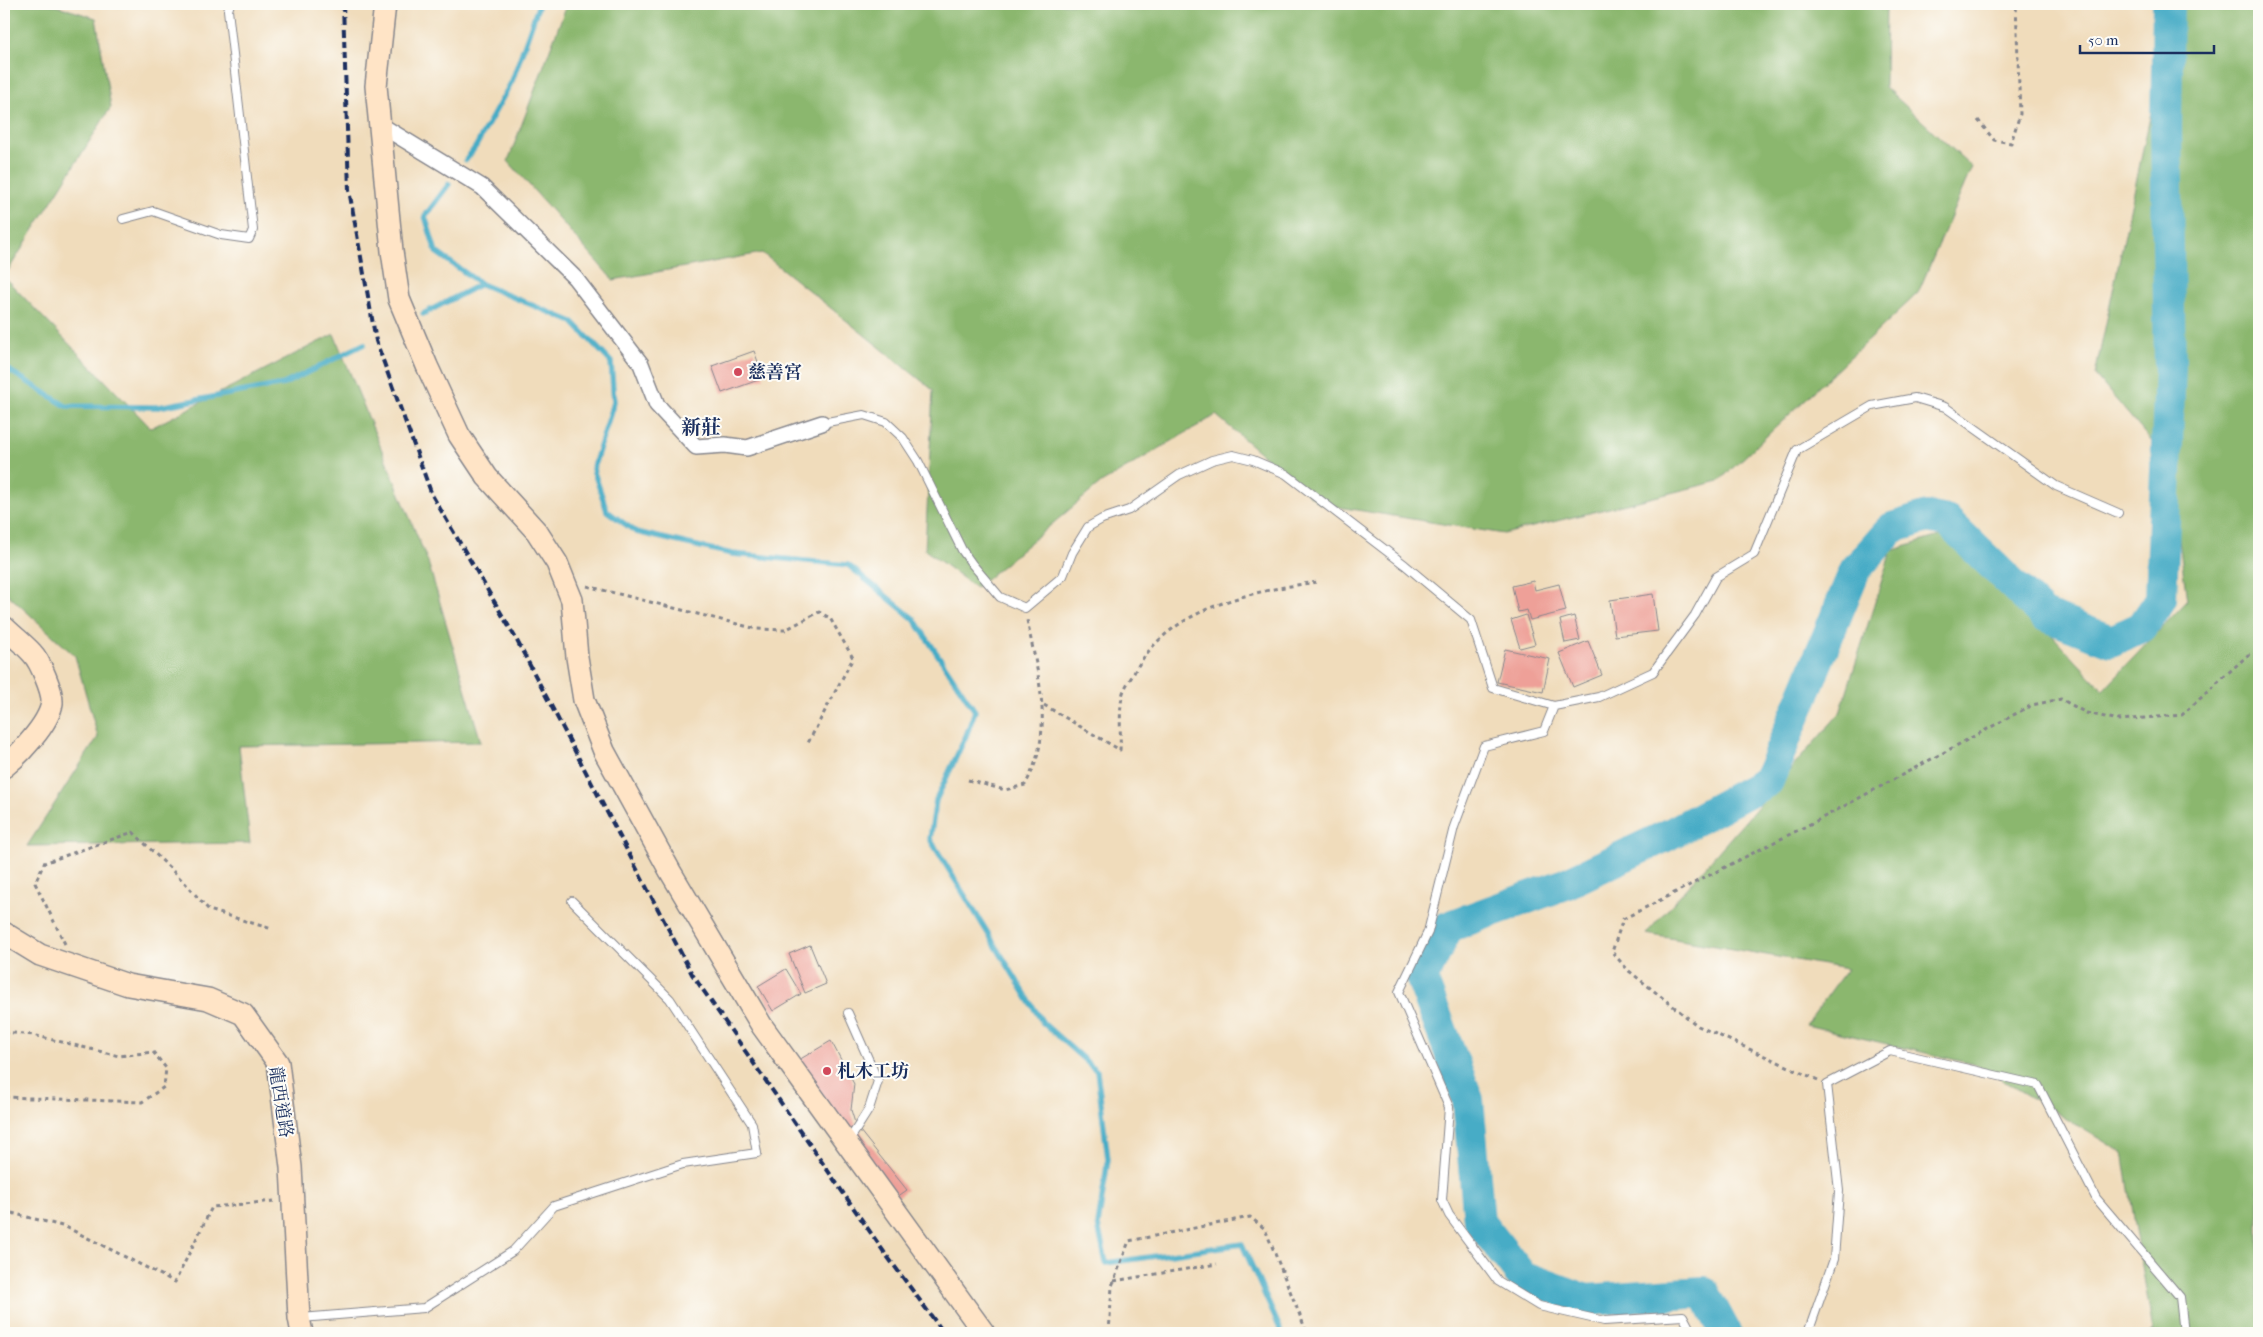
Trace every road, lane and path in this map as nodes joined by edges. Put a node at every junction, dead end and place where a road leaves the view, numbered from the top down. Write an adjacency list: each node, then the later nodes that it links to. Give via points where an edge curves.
1 (230, 4): 6 (lane, via 228,10 253,230 249,239 221,234 153,210)
2 (385, 4): 5 (street, via 376,86)
3 (2016, 4): 4 (path, via 2020,114 2011,143 1994,140)
4 (1978, 120)
5 (382, 126): 7 (street, via 482,187 575,278 641,364 656,405 696,447 725,445 747,448); 9 (street, via 399,299 459,435 487,477 537,532)
6 (123, 219)
7 (822, 423): 11 (lane, via 864,415 886,422 918,461 972,564 1000,597)
8 (2118, 513): 15 (lane, via 2056,486 1945,407 1915,398 1872,406 1797,450 1754,554 1716,577 1695,615 1654,672 1599,697)
9 (564, 580): 16 (path, via 758,628 785,630 819,612 830,618 853,658); 27 (street, via 572,600 584,700 604,751 670,871 762,1026)
10 (1317, 582): 14 (path, via 1243,595 1165,632 1139,663 1122,695 1120,750)
11 (1025, 608): 14 (path); 15 (lane, via 1064,576 1072,553 1088,527 1128,510 1179,475 1212,460 1233,455 1286,474 1471,620 1493,688)
12 (4, 627): 17 (street, via 34,655 46,679 52,703 43,724 20,754)
13 (2259, 654): 25 (path, via 2248,655 2182,715 2119,720 2086,713 2062,699 2032,705 1822,818 1623,919 1612,952 1629,971 1698,1026)
14 (1044, 705): 18 (path, via 1040,750 1036,766 1025,785 1005,790)
15 (1554, 706): 36 (lane, via 1544,731 1484,746 1454,827 1428,932 1399,992 1449,1107 1442,1200 1449,1215 1498,1281 1539,1306 1604,1321 1683,1316)
16 (808, 743)
17 (4, 767)
18 (968, 780)
19 (572, 902): 32 (lane, via 670,999 752,1124 758,1153 682,1164 554,1206 514,1251 424,1308)
20 (272, 929): 22 (path, via 209,910 133,832 44,863 35,883)
21 (4, 933): 22 (street, 龍西道路, via 40,955)
22 (76, 967): 28 (street, 龍西道路, via 128,985 208,999 242,1014 278,1063)
23 (848, 1013): 27 (lane, via 878,1080 869,1109)
24 (4, 1032): 26 (path, via 33,1035 119,1056 153,1052 166,1068 164,1087 142,1102)
25 (1828, 1084): 37 (lane, via 1839,1191 1834,1259); 38 (lane, via 1890,1051 2038,1085 2096,1198 2180,1297)
26 (4, 1097)
27 (847, 1144): 33 (street)
28 (293, 1200): 29 (path, via 212,1207 175,1282 66,1227); 32 (street, 龍西道路)
29 (4, 1211)
30 (1217, 1264): 31 (path)
31 (1114, 1280): 34 (path); 35 (path, via 1129,1241 1250,1217 1264,1229)
32 (301, 1326)
33 (984, 1333)
34 (1109, 1333)
35 (1307, 1333)
36 (1692, 1333)
37 (1808, 1333)
38 (2184, 1333)

